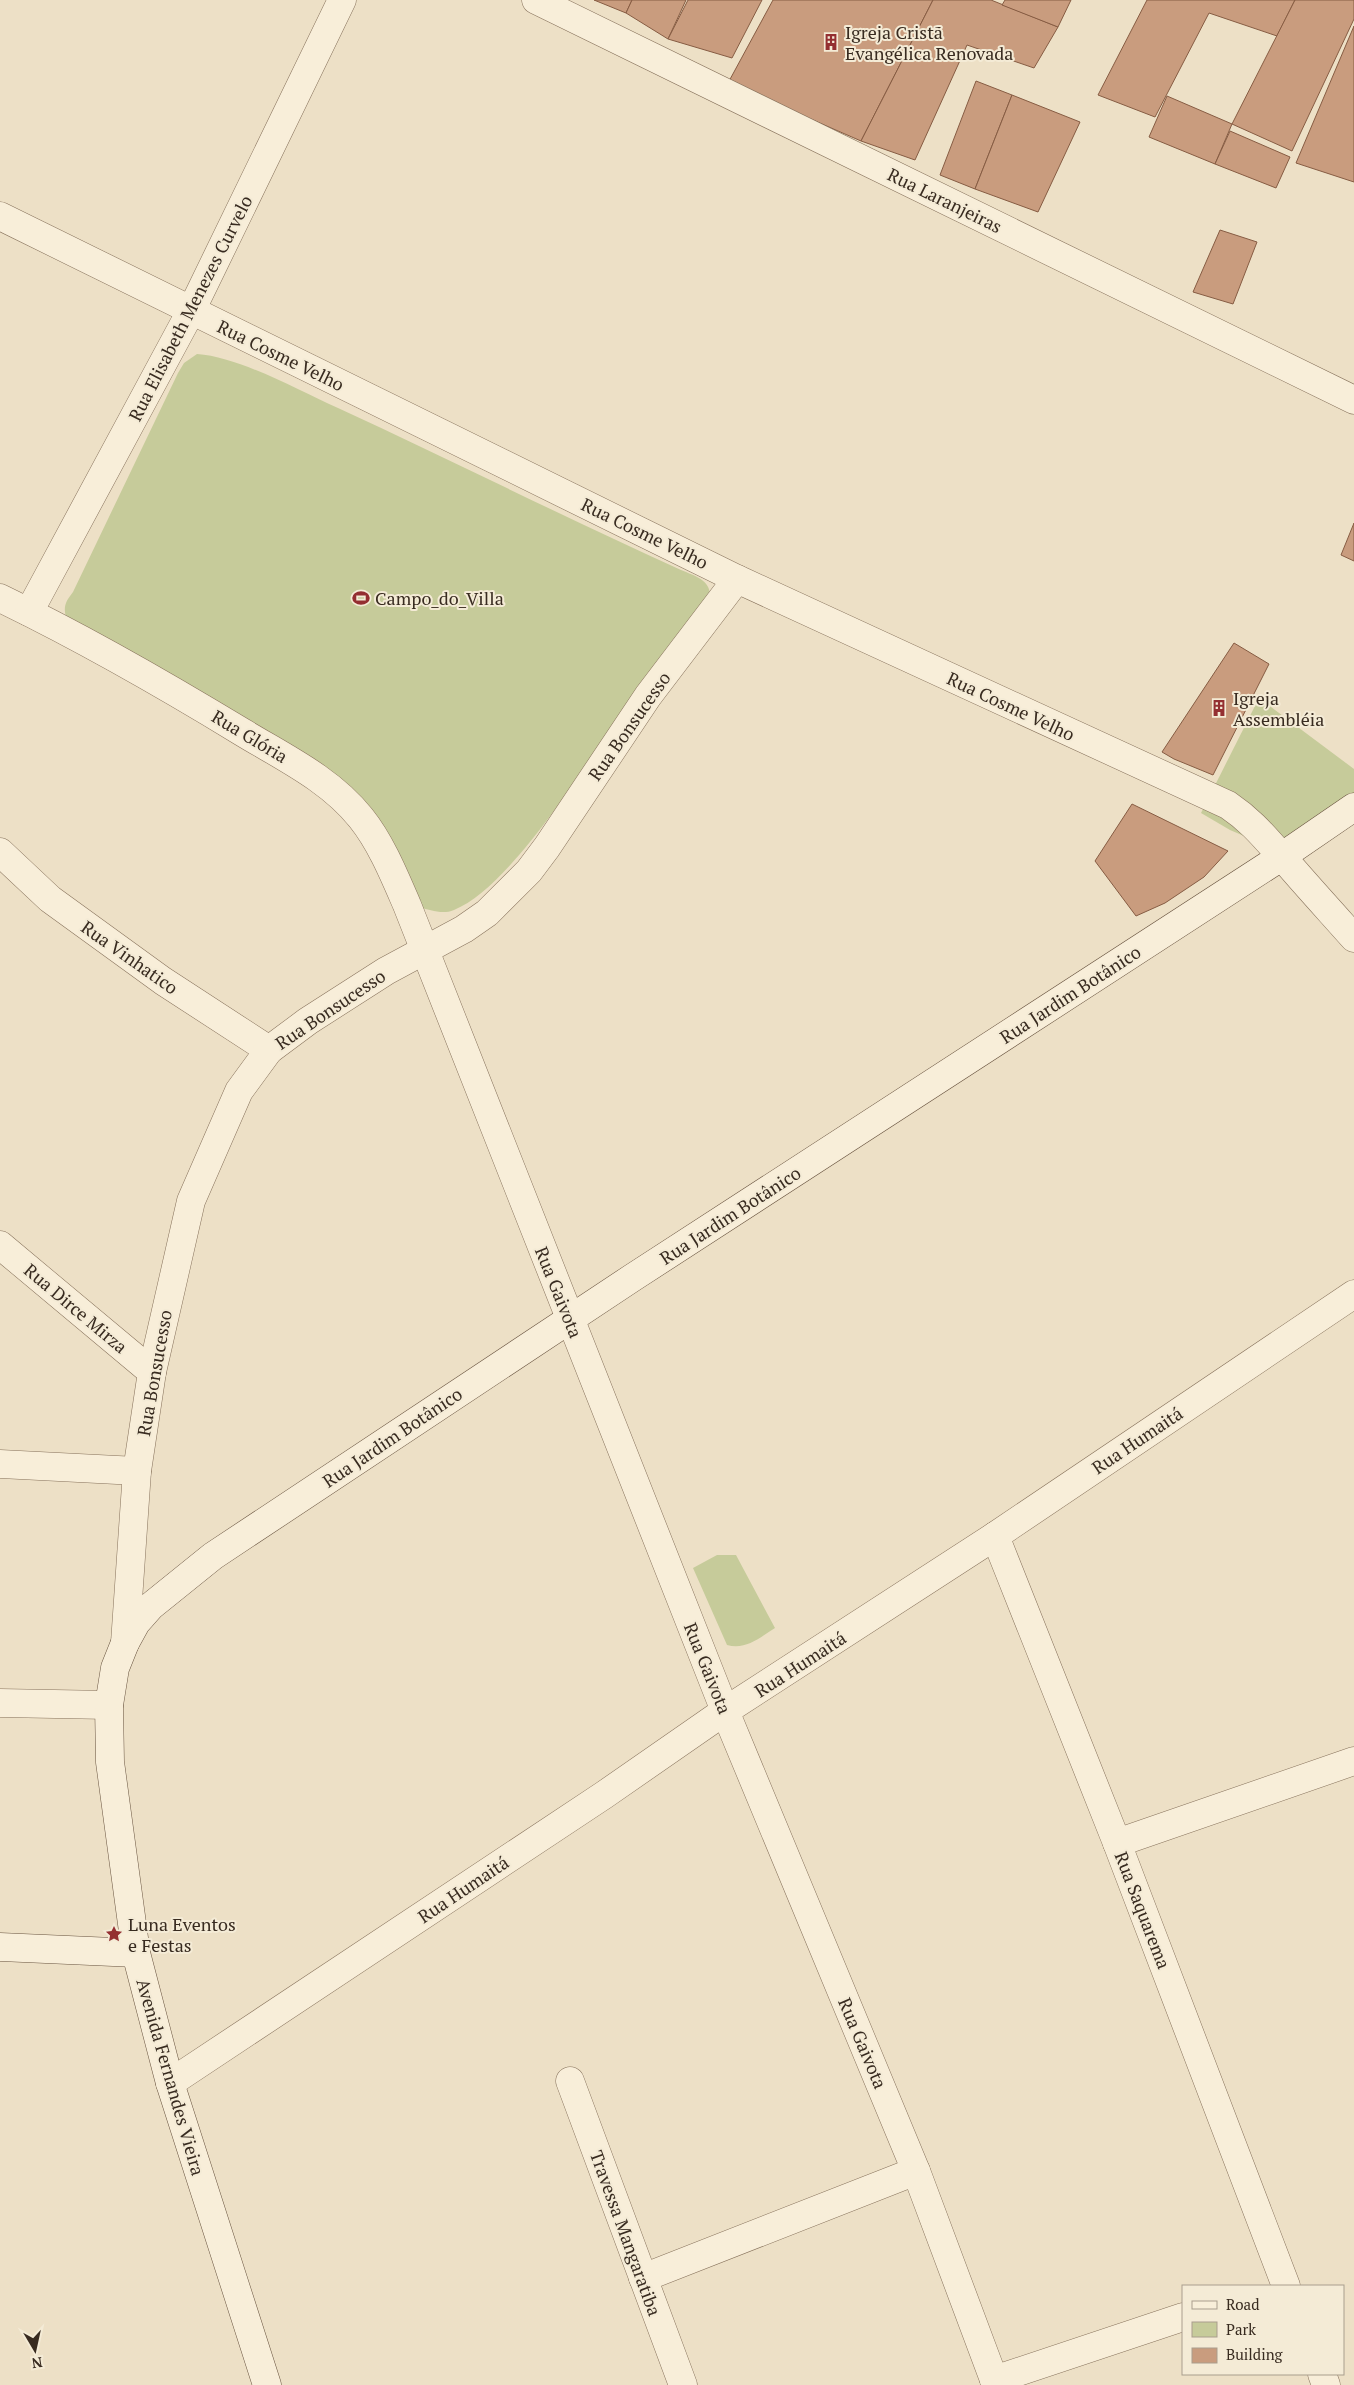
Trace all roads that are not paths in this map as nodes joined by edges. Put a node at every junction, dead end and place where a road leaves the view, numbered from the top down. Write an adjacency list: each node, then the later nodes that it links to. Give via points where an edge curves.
1 (342, 0): 4 (street, Rua Elisabeth Menezes Curvelo)
2 (536, 0): 5 (street, Rua Laranjeiras)
3 (0, 216): 4 (street, Rua Cosme Velho)
4 (191, 311): 6 (street, Rua Cosme Velho); 8 (street, Rua Elisabeth Menezes Curvelo)
5 (1354, 400)
6 (737, 579): 11 (street, Rua Cosme Velho, via 1228,805 1249,819); 13 (street, Rua Bonsucesso, via 648,696 529,871 487,913)
7 (0, 598): 8 (street, Rua Glória)
8 (29, 612): 13 (street, Rua Glória, via 161,683 306,770 338,794 361,818 380,847)
9 (1354, 807): 11 (street, Rua Jardim Botânico)
10 (0, 852): 14 (street, Rua Vinhatico, via 50,899 164,982)
11 (1282, 857): 12 (street, Rua Cosme Velho); 17 (street, Rua Jardim Botânico)
12 (1354, 938)
13 (424, 950): 14 (street, Rua Bonsucesso, via 345,997); 17 (street, Rua Gaivota)
14 (269, 1050): 18 (street, Rua Bonsucesso, via 239,1091 191,1200)
15 (0, 1245): 18 (street, Rua Dirce Mirza)
16 (1354, 1294): 21 (street, Rua Humaitá)
17 (570, 1319): 22 (street, Rua Jardim Botânico, via 213,1556 151,1606); 25 (street, Rua Gaivota)
18 (152, 1372): 20 (street, Rua Bonsucesso)
19 (0, 1464): 20 (street)
20 (137, 1471): 22 (street, Rua Bonsucesso)
21 (995, 1536): 25 (street, Rua Humaitá); 27 (street, Rua Saquarema)
22 (125, 1643): 24 (street, Avenida Fernandes Vieira, via 115,1668)
23 (0, 1703): 24 (street)
24 (109, 1706): 29 (street, Avenida Fernandes Vieira, via 110,1762)
25 (725, 1711): 31 (street, Rua Humaitá); 32 (street, Rua Gaivota)
26 (1354, 1761): 27 (street)
27 (1117, 1843): 34 (street, Rua Saquarema)
28 (0, 1948): 29 (street)
29 (136, 1954): 31 (street, Avenida Fernandes Vieira)
30 (570, 2081): 33 (street, Travessa Mangaratiba)
31 (170, 2083): 37 (street, Avenida Fernandes Vieira)
32 (916, 2171): 33 (street); 36 (street, Rua Gaivota)
33 (643, 2278): 38 (street, Travessa Mangaratiba)
34 (1281, 2285)
35 (1182, 2316): 36 (street)
36 (995, 2382)
37 (267, 2385)
38 (683, 2385)

